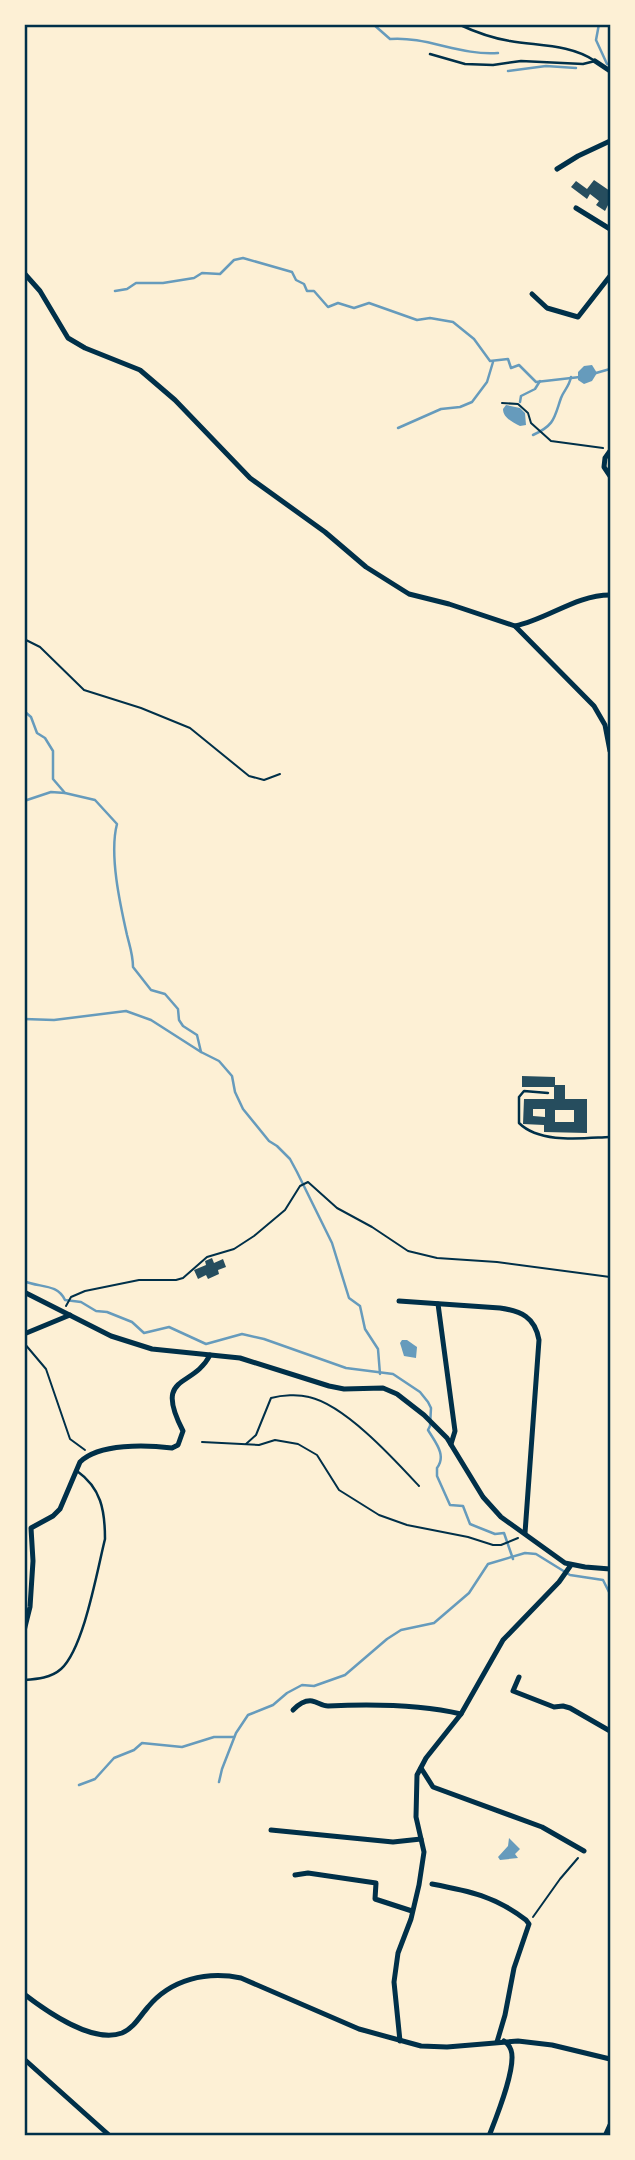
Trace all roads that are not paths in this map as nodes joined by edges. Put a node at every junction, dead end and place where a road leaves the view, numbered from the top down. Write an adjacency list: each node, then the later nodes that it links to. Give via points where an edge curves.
1 (457, 24): 3 (lane, via 494,38 565,48)
2 (430, 54): 3 (lane, via 465,64)
3 (594, 61): 4 (street)
4 (611, 71)
5 (611, 141): 6 (street)
6 (557, 169)
7 (576, 208): 8 (street)
8 (611, 229)
9 (24, 273): 15 (street, via 68,338 140,370 250,478 369,569 409,594)
10 (611, 276): 11 (street, via 578,317 547,308)
11 (532, 293)
12 (611, 450): 13 (street, via 604,467)
13 (611, 476)
14 (611, 595): 15 (street, via 566,605)
15 (515, 626): 16 (street, via 594,706 605,725)
16 (611, 751)
17 (548, 1093): 18 (lane, via 524,1091 519,1097 519,1123 524,1128 572,1138)
18 (611, 1137)
19 (24, 1292): 22 (street)
20 (399, 1301): 21 (street)
21 (438, 1304): 25 (street, via 455,1431); 27 (street, via 516,1311 534,1323 539,1340)
22 (70, 1315): 23 (street); 24 (street, via 111,1336 152,1349)
23 (24, 1334)
24 (210, 1355): 25 (street, via 240,1358 344,1389 383,1388 425,1415); 26 (street, via 204,1366 180,1381 174,1391 174,1414 183,1431 178,1445 107,1450 80,1462)
25 (451, 1444): 27 (street, via 491,1506)
26 (76, 1471): 30 (street, via 60,1509 31,1528 33,1561); 33 (lane, via 100,1496 105,1520 103,1549 75,1650 55,1674)
27 (524, 1535): 29 (street)
28 (611, 1569): 29 (street)
29 (568, 1570): 35 (street, via 503,1640)
30 (28, 1584): 31 (street, via 30,1607)
31 (24, 1631)
32 (520, 1677): 36 (street, via 513,1691 554,1707 563,1706)
33 (24, 1680)
34 (293, 1710): 35 (street, via 313,1701 326,1706 340,1703)
35 (460, 1714): 37 (street)
36 (611, 1731)
37 (421, 1768): 39 (street, via 415,1794); 40 (street, via 433,1787 542,1827)
38 (271, 1830): 39 (street, via 393,1842)
39 (421, 1839): 43 (street, via 424,1852)
40 (584, 1851)
41 (295, 1875): 43 (street, via 376,1882 375,1899)
42 (432, 1884): 46 (street, via 496,1899 528,1924 514,1968)
43 (412, 1911): 45 (street, via 394,1982)
44 (24, 1994): 45 (street, via 74,2025 112,2035 129,2029 171,1986 229,1976)
45 (400, 2041): 46 (street, via 429,2048)
46 (501, 2041): 48 (street, via 552,2045); 51 (street, via 512,2049 512,2059)
47 (24, 2059): 50 (street)
48 (611, 2059)
49 (611, 2125): 52 (street)
50 (110, 2136)
51 (489, 2136)
52 (605, 2136)

